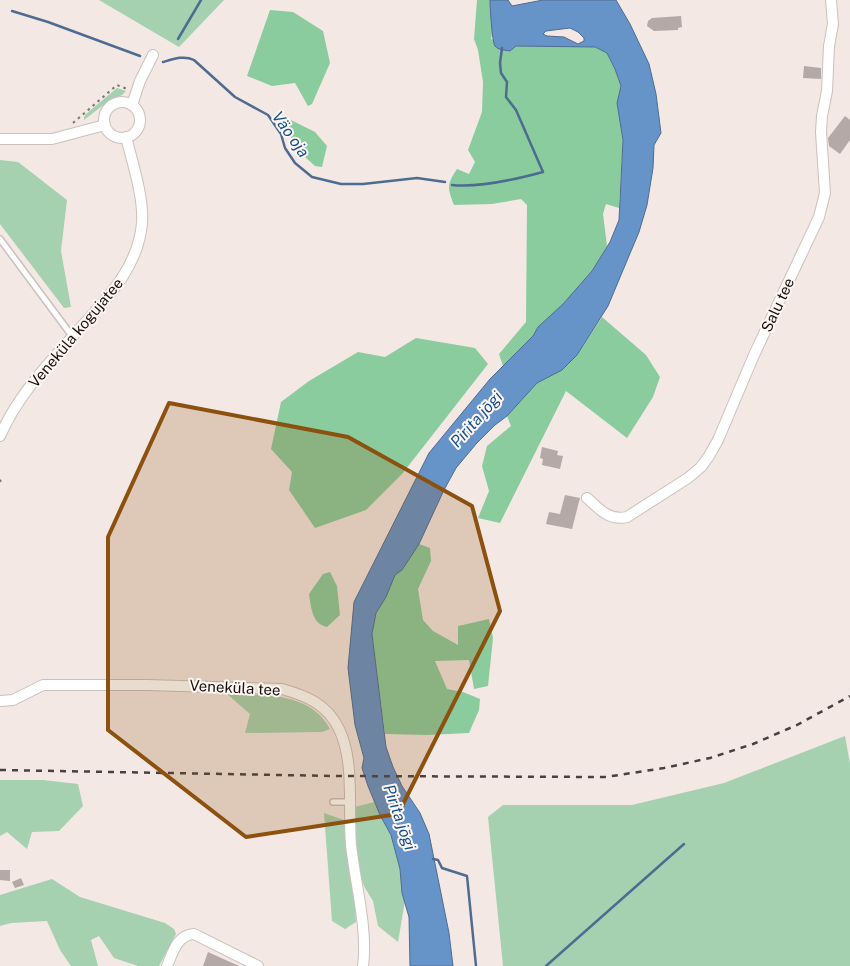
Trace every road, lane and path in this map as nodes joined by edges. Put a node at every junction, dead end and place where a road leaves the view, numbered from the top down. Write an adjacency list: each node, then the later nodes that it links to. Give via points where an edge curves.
1 (831, 0): 12 (street, Salu tee, via 833,24 820,132 825,180 823,204 718,440 710,456 688,478 626,517 610,517)
2 (153, 55): 4 (street)
3 (127, 89): 6 (path, via 117,85)
4 (132, 105): 5 (street, via 122,102 111,105 105,114); 7 (street, via 140,120 136,131)
5 (105, 125): 7 (street, via 115,136); 8 (street, via 52,139)
6 (68, 127)
7 (126, 137): 10 (street, Veneküla kogujatee, via 140,200 142,221 137,247 125,274)
8 (0, 139)
9 (0, 239): 10 (lane)
10 (72, 336): 11 (street, Veneküla kogujatee, via 21,398)
11 (0, 436)
12 (588, 498)
13 (0, 701): 15 (street, Veneküla tee, via 13,700 37,687 52,684 263,687 300,694 322,706 339,728 348,759)
14 (333, 802): 15 (lane)
15 (349, 802): 18 (street, Veneküla tee)
16 (167, 966): 17 (street, via 183,936 194,934)
17 (258, 966)
18 (363, 966)

